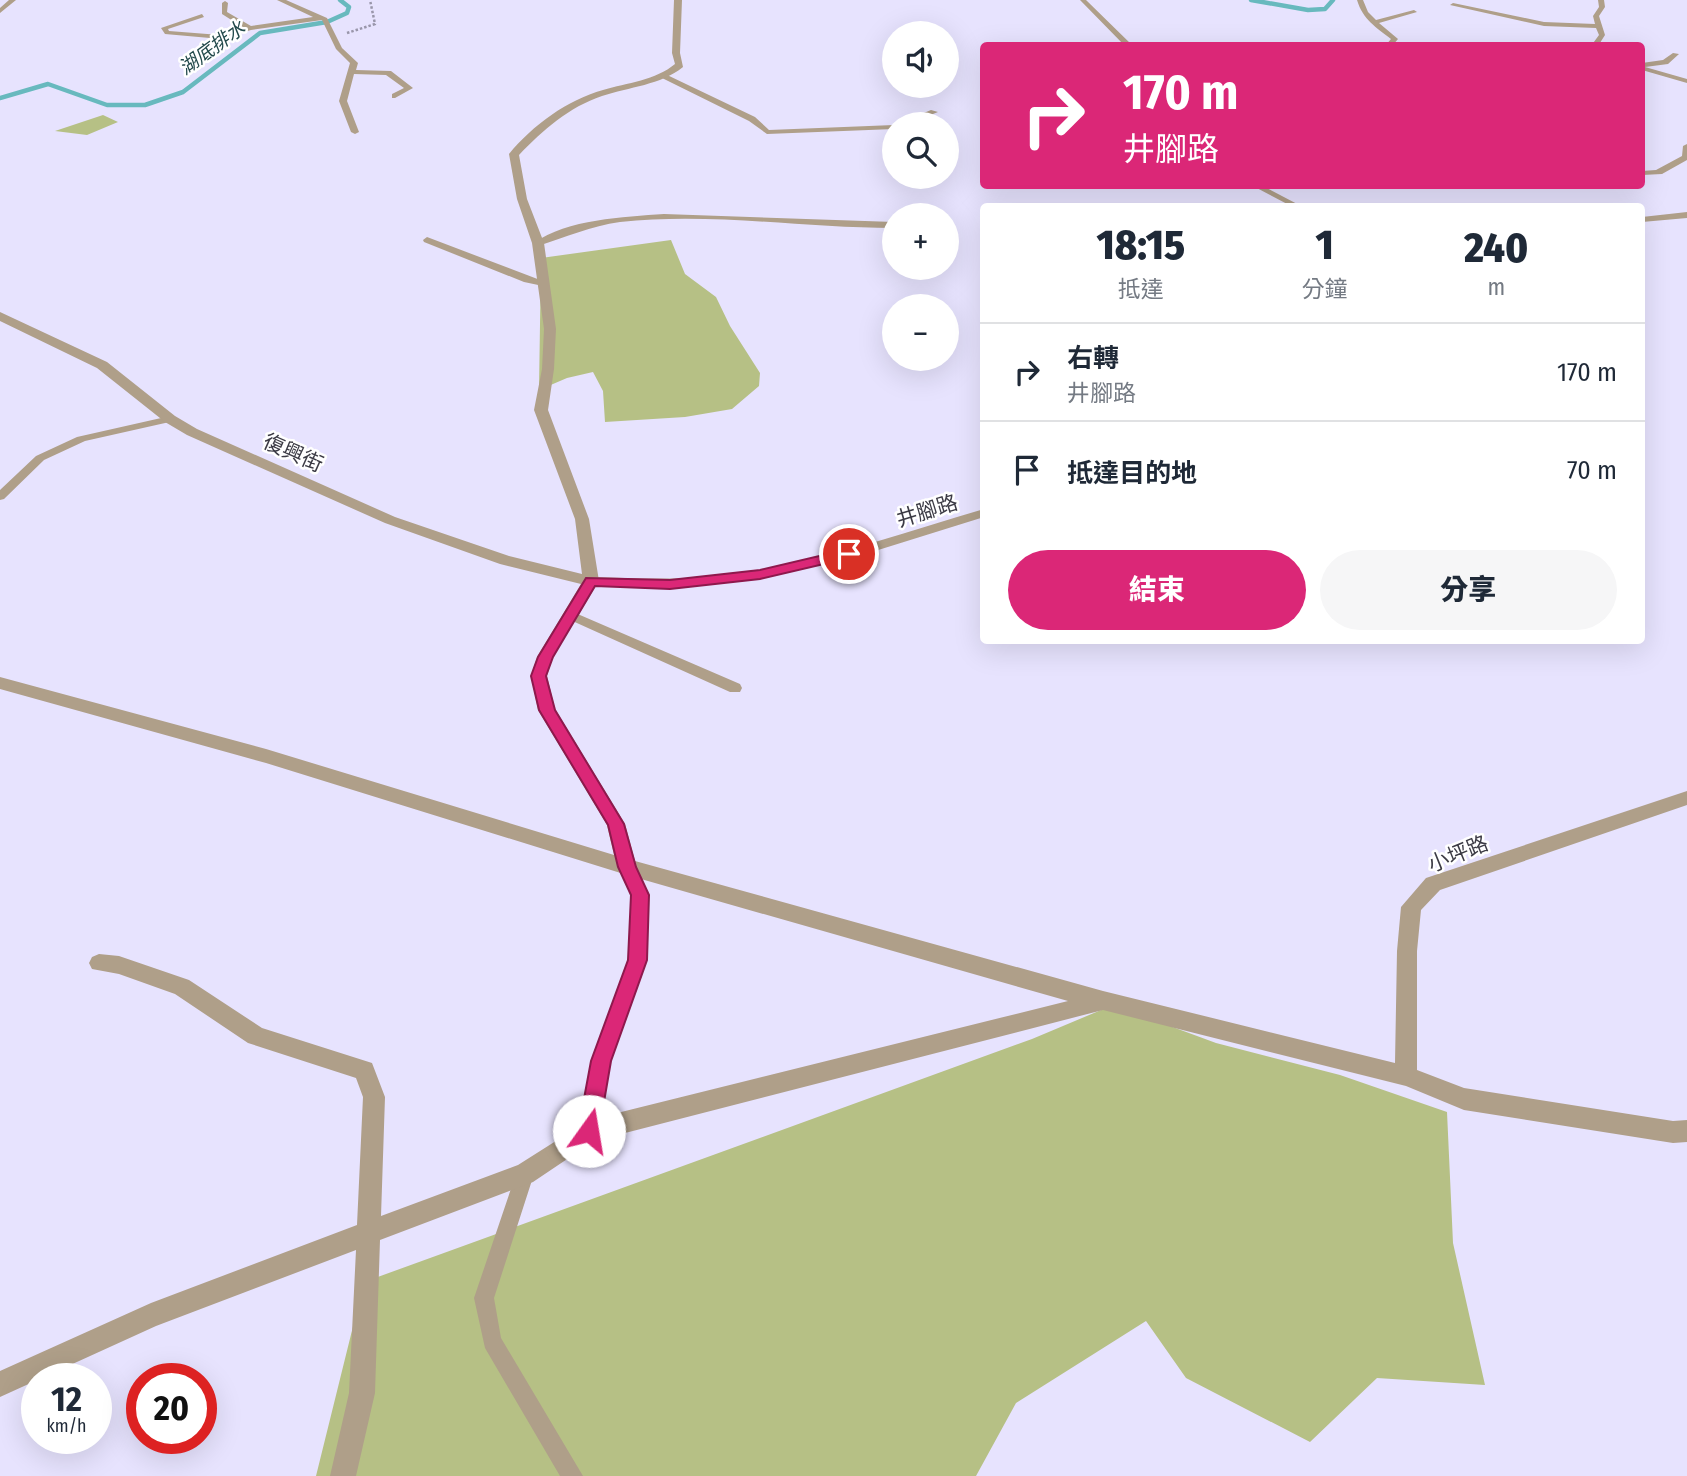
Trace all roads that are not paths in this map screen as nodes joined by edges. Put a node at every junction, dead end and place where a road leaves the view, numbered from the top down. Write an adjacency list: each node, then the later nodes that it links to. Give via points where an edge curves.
1 (13, 0): 9 (lane)
2 (280, 0): 12 (lane)
3 (678, 0): 25 (street, via 676,53 680,65)
4 (1360, 0): 13 (lane, via 1362,11)
5 (1601, 0): 14 (lane, via 1596,16)
6 (1083, 1): 17 (lane)
7 (225, 4): 15 (lane, via 224,13)
8 (1453, 5): 14 (lane, via 1544,24)
9 (0, 11)
10 (1414, 12): 13 (lane)
11 (202, 16): 16 (lane, via 164,28 177,35)
12 (321, 19): 15 (lane); 24 (lane, via 339,49 354,63)
13 (1373, 23): 18 (lane, via 1395,39)
14 (1599, 26): 19 (lane, via 1602,35)
15 (250, 28): 16 (lane)
16 (219, 37): 20 (lane)
17 (1126, 42)
18 (1392, 42)
19 (1597, 42)
20 (203, 44)
21 (1675, 54): 22 (lane, via 1665,62)
22 (1645, 66)
23 (1645, 68): 26 (lane)
24 (352, 72): 27 (lane, via 388,73 409,88); 29 (lane, via 343,101)
25 (665, 76): 28 (lane, via 752,119 767,132); 38 (street, via 589,97 535,131 514,154 516,179)
26 (1687, 81)
27 (395, 96)
28 (882, 127)
29 (355, 132)
30 (1687, 146): 31 (lane, via 1686,157 1660,172)
31 (1645, 174)
32 (1263, 189): 33 (lane)
33 (1291, 203)
34 (1687, 215): 35 (lane)
35 (1645, 220)
36 (882, 225): 38 (lane, via 701,217 604,221)
37 (427, 240): 39 (lane)
38 (538, 243): 39 (street)
39 (543, 283): 44 (street, via 550,329 541,410 582,520)
40 (0, 316): 41 (street, 復興街, via 102,365)
41 (170, 419): 42 (lane, via 81,439 40,458); 44 (street, 復興街, via 390,520 493,556)
42 (0, 496)
43 (980, 515): 44 (lane, 井腳路, via 760,575 670,584)
44 (591, 581): 45 (street)
45 (573, 616): 47 (lane); 49 (street, via 545,657 539,676 547,710 616,824)
46 (0, 683): 49 (street, via 266,756)
47 (735, 688)
48 (1687, 797): 52 (street, 小坪路, via 1433,884 1411,907)
49 (627, 867): 51 (street); 53 (lane, via 640,895 638,960 601,1061)
50 (99, 963): 56 (street, via 119,965 182,987 256,1035 364,1070 374,1097)
51 (1103, 1001): 52 (street); 53 (street)
52 (1406, 1076): 54 (street, via 1464,1099)
53 (589, 1131): 55 (street)
54 (1687, 1131)
55 (525, 1174): 56 (street); 59 (lane, via 484,1298 492,1341)
56 (369, 1231): 57 (street, via 151,1315); 58 (street, via 362,1393)
57 (0, 1384)
58 (343, 1476)
59 (572, 1476)

